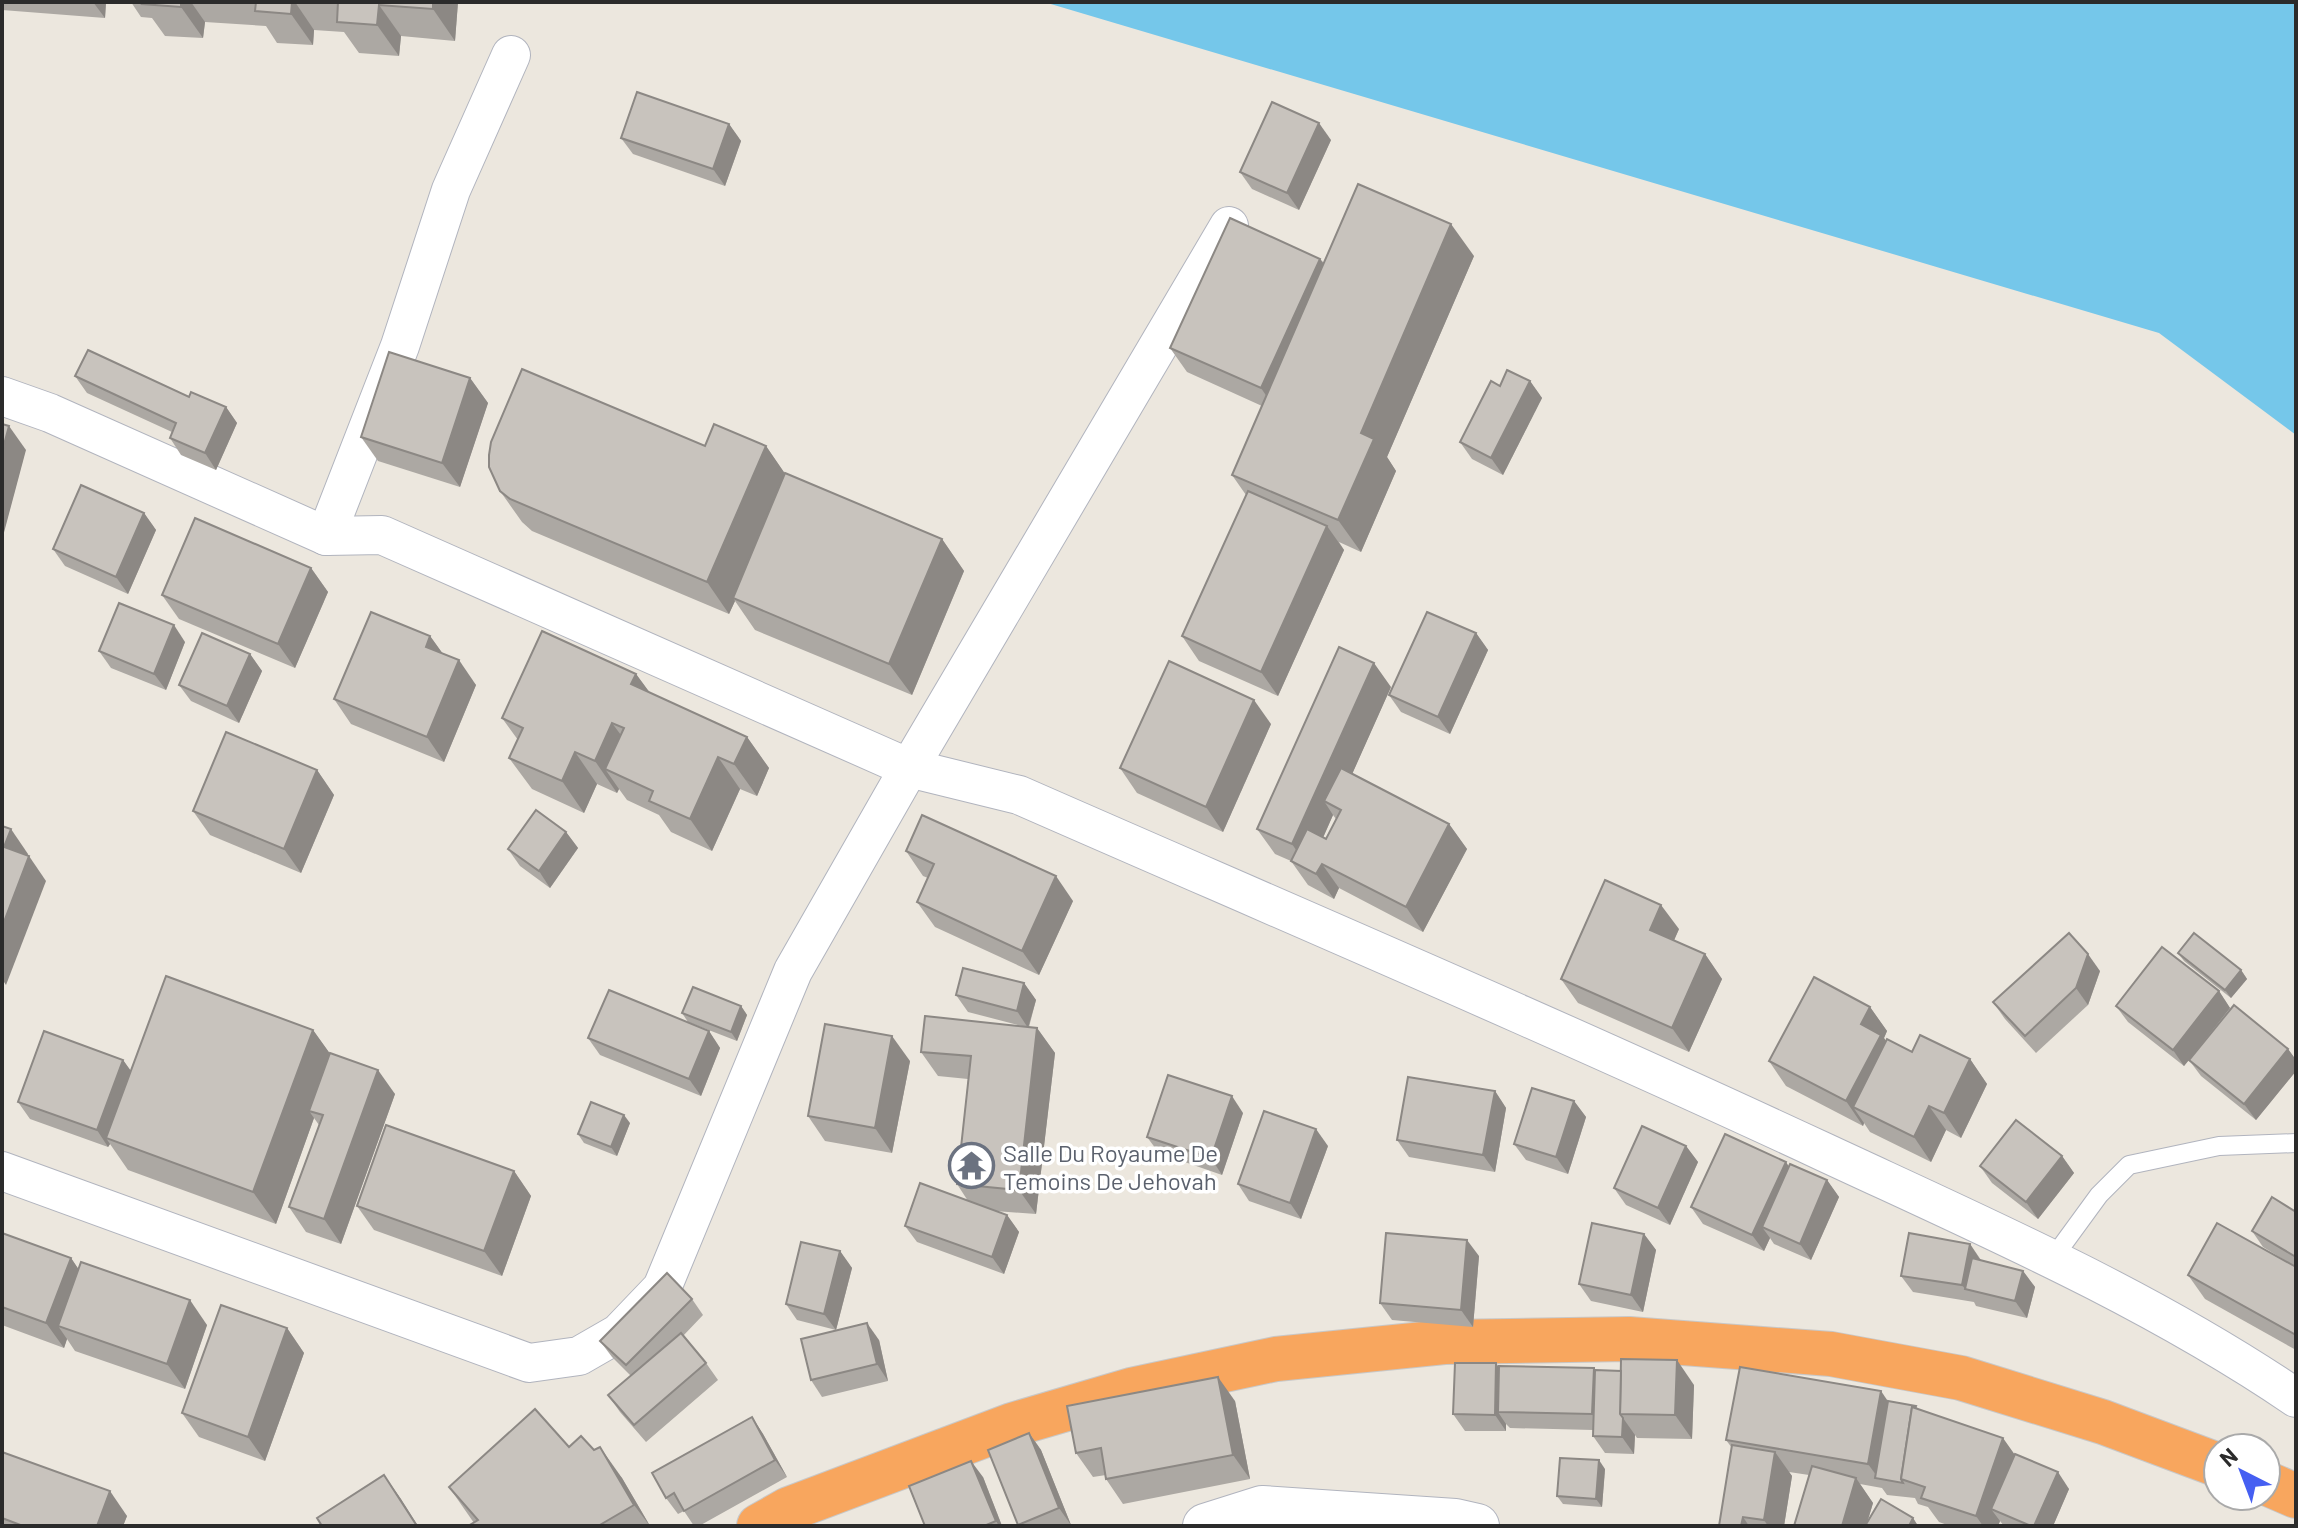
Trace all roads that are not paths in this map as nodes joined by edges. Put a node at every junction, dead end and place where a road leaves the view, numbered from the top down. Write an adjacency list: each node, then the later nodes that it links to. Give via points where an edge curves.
1 (511, 55): 4 (street, via 451,190 400,346)
2 (1229, 226): 5 (street)
3 (2, 396): 4 (street)
4 (326, 536): 5 (street, via 382,535)
5 (909, 768): 7 (street, via 793,971 662,1288 619,1333 579,1356 529,1363); 8 (street, via 1019,795 1723,1105)
6 (2296, 1143): 8 (lane, via 2219,1146 2129,1165 2099,1195)
7 (2, 1171)
8 (2053, 1258): 9 (street)
9 (2230, 1353): 10 (lane); 11 (street)
10 (2296, 1384)
11 (2296, 1398)
12 (2202, 1459): 13 (highway, via 1961,1378 1831,1354 1629,1339 1444,1342 1276,1359 1131,1390 1012,1425 789,1509)
13 (759, 1526)
14 (1205, 1526): 15 (main road, via 1262,1508)
15 (1477, 1526)

